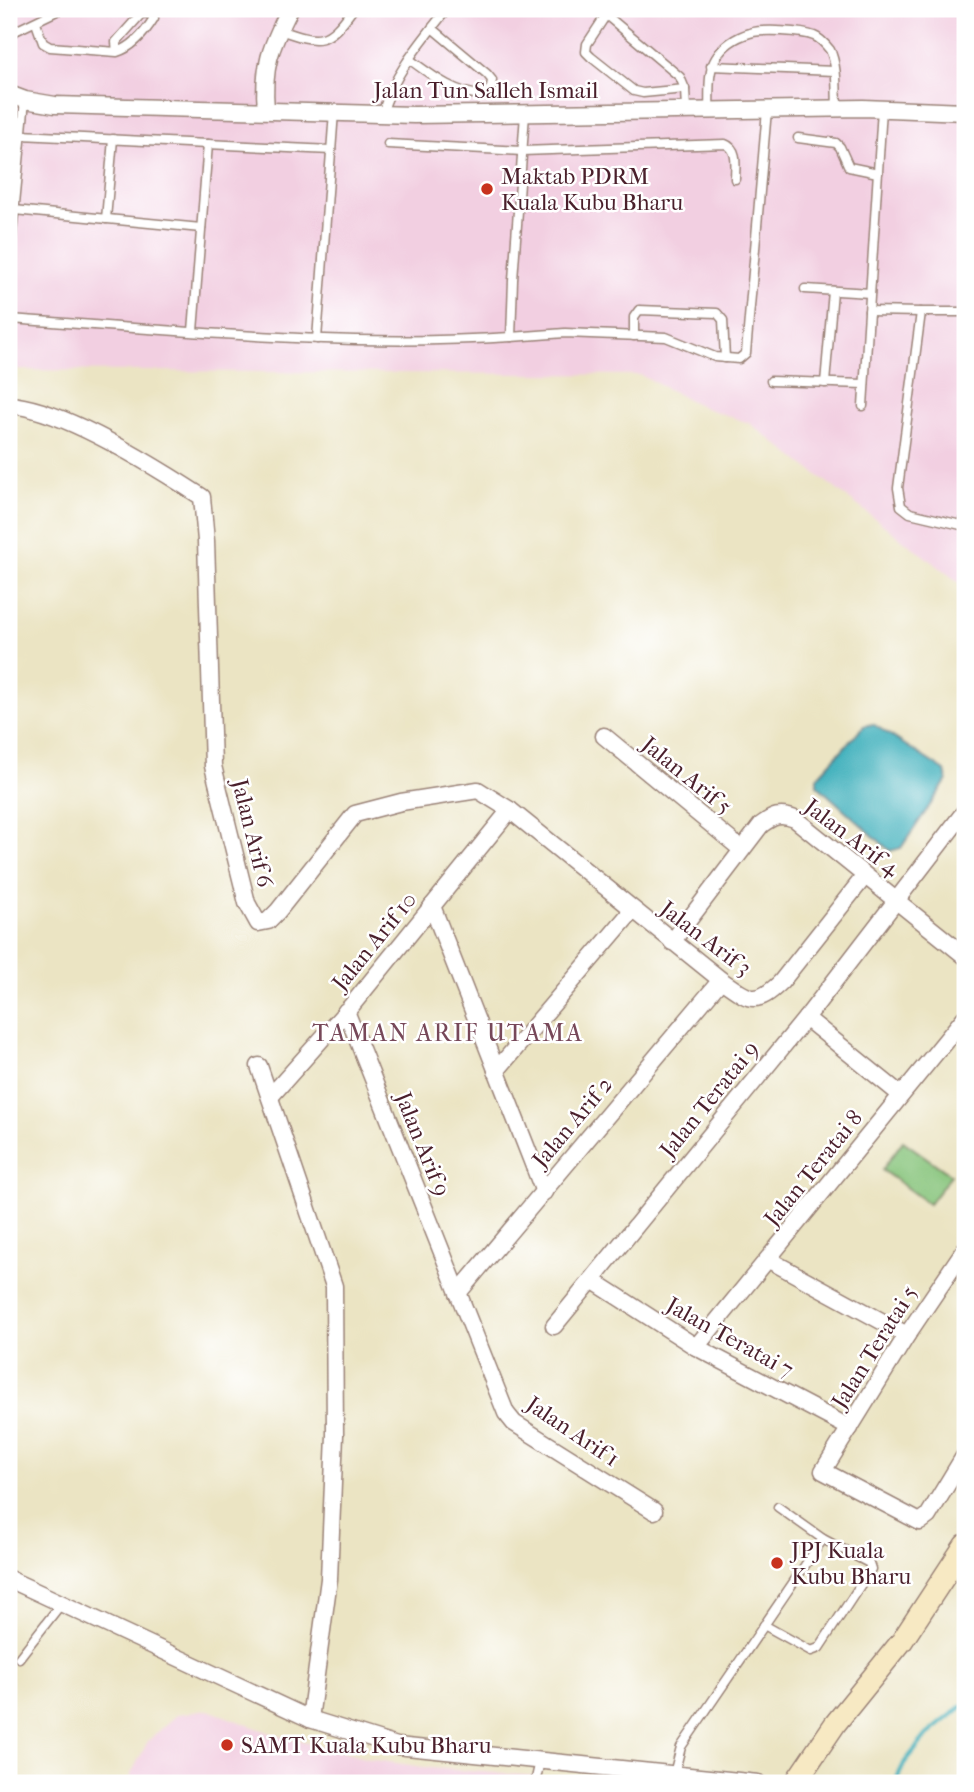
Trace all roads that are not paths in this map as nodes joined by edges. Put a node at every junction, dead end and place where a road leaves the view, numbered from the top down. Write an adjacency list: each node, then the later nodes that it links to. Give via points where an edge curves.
1 (60, 9): 6 (lane)
2 (290, 9): 8 (street)
3 (354, 9): 8 (lane, via 321,39 308,40)
4 (447, 9): 7 (lane)
5 (602, 12): 14 (lane, via 669,66); 14 (lane, via 587,44 591,57 634,91)
6 (36, 23): 9 (lane); 10 (lane, via 43,43 50,47)
7 (432, 28): 11 (lane); 11 (lane, via 487,74 491,88 484,95 474,95 451,87)
8 (280, 30): 19 (street, via 266,65)
9 (9, 34)
10 (117, 52): 10 (lane, via 142,34 154,18 150,13 141,14 125,31 116,42)
11 (409, 59): 25 (lane, via 393,83)
12 (711, 66): 13 (lane); 13 (lane, via 733,40 752,32 780,32 814,36 831,52); 22 (lane)
13 (835, 71): 17 (lane)
14 (685, 89): 21 (lane)
15 (9, 94): 16 (street, Jalan Tun Salleh Ismail)
16 (25, 100): 19 (street, Jalan Tun Salleh Ismail, via 55,105); 27 (lane)
17 (837, 109): 18 (street, Jalan Tun Salleh Ismail); 20 (street, Jalan Tun Salleh Ismail)
18 (882, 109): 24 (street, Jalan Tun Salleh Ismail); 34 (lane)
19 (266, 110): 23 (street, Jalan Tun Salleh Ismail)
20 (767, 110): 22 (street, Jalan Tun Salleh Ismail); 51 (lane, via 746,353 739,359)
21 (686, 111): 22 (street, Jalan Tun Salleh Ismail); 26 (street, Jalan Tun Salleh Ismail)
22 (709, 111)
23 (334, 112): 25 (street, Jalan Tun Salleh Ismail); 32 (lane)
24 (965, 112)
25 (382, 114): 26 (street, Jalan Tun Salleh Ismail)
26 (525, 114): 33 (lane)
27 (21, 135): 29 (lane); 36 (lane)
28 (798, 138): 34 (lane, via 836,143 849,167)
29 (113, 139): 30 (lane); 37 (lane)
30 (208, 144): 32 (lane); 38 (lane)
31 (388, 144): 33 (lane)
32 (331, 150): 50 (lane)
33 (522, 151): 35 (lane, via 725,144 734,152); 49 (lane)
34 (878, 173): 42 (lane)
35 (734, 179)
36 (14, 210): 37 (lane); 39 (lane)
37 (106, 219): 38 (lane)
38 (201, 228): 47 (lane)
39 (9, 266)
40 (805, 289): 41 (lane)
41 (833, 291): 42 (lane); 53 (lane)
42 (870, 293): 43 (lane)
43 (869, 311): 44 (lane); 54 (lane)
44 (921, 312): 45 (lane); 57 (lane, via 898,498 910,513 961,525)
45 (965, 312)
46 (9, 319): 47 (lane)
47 (193, 331): 50 (lane)
48 (634, 336): 49 (lane, via 565,332); 51 (lane, via 666,337); 51 (lane, via 634,317 639,310 717,313 723,320)
49 (511, 337): 50 (lane)
50 (317, 340)
51 (725, 358)
52 (771, 381): 53 (lane)
53 (825, 383): 54 (lane)
54 (864, 384): 56 (lane)
55 (9, 405): 59 (street, Jalan Arif 6, via 52,414 202,497 213,766 247,903 258,923 278,911 355,814 478,790)
56 (863, 406)
57 (965, 518)
58 (604, 736): 61 (street, Jalan Arif 5)
59 (510, 810): 64 (street, Jalan Arif 10); 65 (street, Jalan Arif 6)
60 (965, 811): 63 (street, Jalan Teratai 9)
61 (741, 849): 62 (street, Jalan Arif 4, via 761,825 782,814); 66 (street, Jalan Arif 4)
62 (864, 877): 63 (street, Jalan Arif 4); 68 (street, Jalan Arif 3, via 765,998 743,996)
63 (897, 900): 67 (street, Jalan Arif 4); 71 (street, Jalan Teratai 9)
64 (432, 906): 69 (street, Jalan Arif 10); 73 (street)
65 (632, 911): 66 (street, Jalan Arif 3); 73 (street)
66 (672, 942): 68 (street, Jalan Arif 3)
67 (965, 956)
68 (720, 980): 76 (street, Jalan Arif 2)
69 (345, 1012): 75 (street, Jalan Arif 10); 80 (street, Jalan Arif 9)
70 (965, 1017): 74 (street, Jalan Teratai 8)
71 (806, 1018): 74 (street); 79 (street, Jalan Teratai 9)
72 (259, 1066): 75 (street)
73 (496, 1071): 76 (street)
74 (901, 1095): 78 (street, Jalan Teratai 8)
75 (270, 1097): 94 (street, via 334,1286 335,1436 328,1579)
76 (544, 1192): 80 (street, Jalan Arif 2)
77 (965, 1249): 82 (street, Jalan Teratai 5)
78 (769, 1259): 82 (street); 83 (street, Jalan Teratai 8)
79 (592, 1280): 81 (street, Jalan Teratai 9); 83 (street, Jalan Teratai 7)
80 (458, 1293): 87 (street, Jalan Arif 1, via 514,1423)
81 (554, 1325)
82 (906, 1335): 84 (street, Jalan Teratai 5)
83 (696, 1348): 84 (street, Jalan Teratai 7)
84 (850, 1428): 85 (street, Jalan Teratai 5, via 823,1471 920,1522)
85 (965, 1455)
86 (778, 1507): 88 (lane)
87 (654, 1511)
88 (823, 1539): 92 (lane); 92 (lane, via 869,1563 871,1569 819,1648 811,1651)
89 (965, 1545): 99 (main road, via 902,1641 835,1724)
90 (9, 1579): 91 (street)
91 (61, 1604): 93 (lane); 94 (street)
92 (764, 1625): 96 (lane, via 681,1747)
93 (19, 1658)
94 (310, 1719): 95 (street, via 397,1746)
95 (540, 1760): 96 (street); 97 (lane)
96 (674, 1774): 98 (street)
97 (535, 1783)
98 (758, 1783)
99 (795, 1783)

